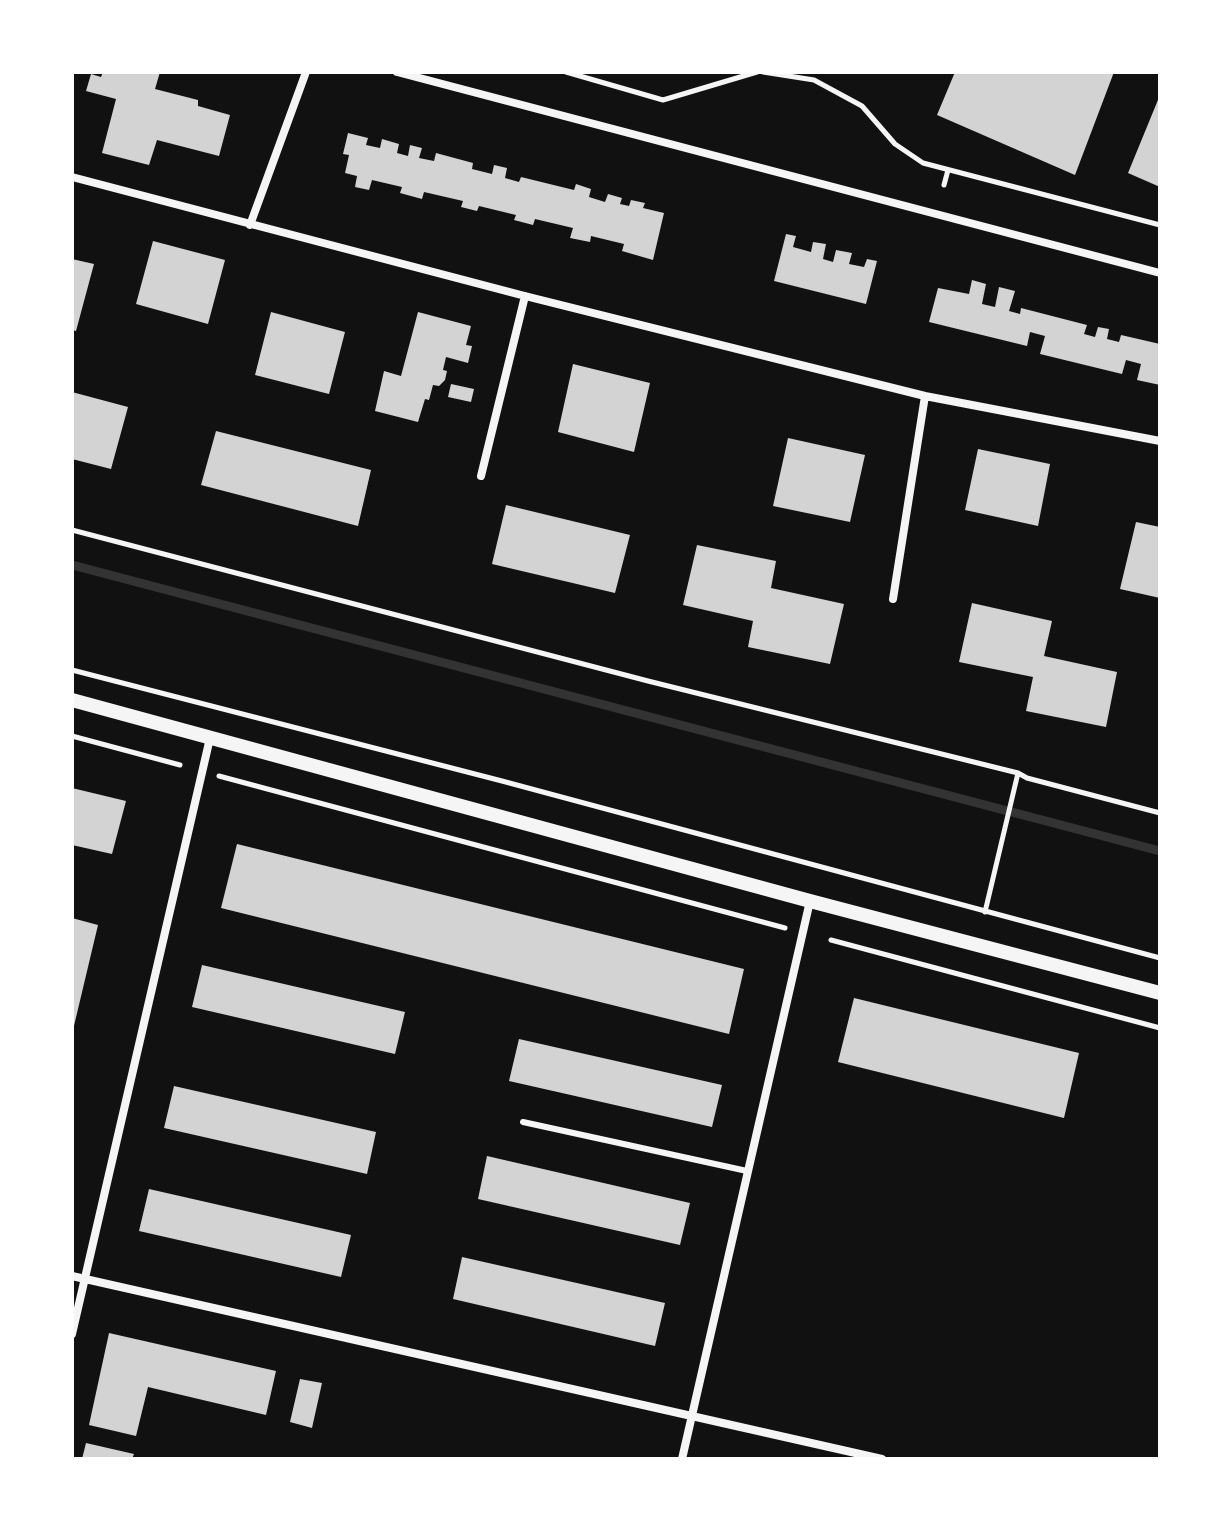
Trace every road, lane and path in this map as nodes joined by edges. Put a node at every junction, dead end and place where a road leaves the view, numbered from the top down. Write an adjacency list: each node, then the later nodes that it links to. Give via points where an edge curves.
1 (306, 72): 8 (street)
2 (397, 72): 10 (street)
3 (566, 72): 4 (path, via 663,100)
4 (760, 72): 5 (path, via 814,80 862,106 895,144 923,163)
5 (948, 170): 7 (path); 9 (path)
6 (72, 177): 8 (street)
7 (944, 185)
8 (250, 225): 11 (street)
9 (1160, 225)
10 (1160, 273)
11 (525, 296): 12 (street); 14 (street)
12 (925, 396): 13 (street); 16 (street)
13 (1160, 441)
14 (481, 476)
15 (72, 530): 22 (path)
16 (893, 599)
17 (72, 670): 26 (path)
18 (72, 700): 20 (street)
19 (72, 736): 21 (path)
20 (210, 738): 25 (street); 35 (street)
21 (180, 765)
22 (1018, 773): 24 (path); 26 (path)
23 (219, 776): 27 (path)
24 (1160, 813)
25 (810, 901): 30 (street); 33 (street)
26 (985, 912): 29 (path)
27 (785, 928)
28 (831, 940): 31 (path)
29 (1160, 958)
30 (1160, 993)
31 (1160, 1028)
32 (523, 1122): 33 (lane)
33 (747, 1171): 37 (street)
34 (72, 1276): 35 (street)
35 (86, 1279): 36 (street); 37 (street)
36 (72, 1334)
37 (692, 1417): 38 (street); 39 (street)
38 (682, 1459)
39 (882, 1459)

